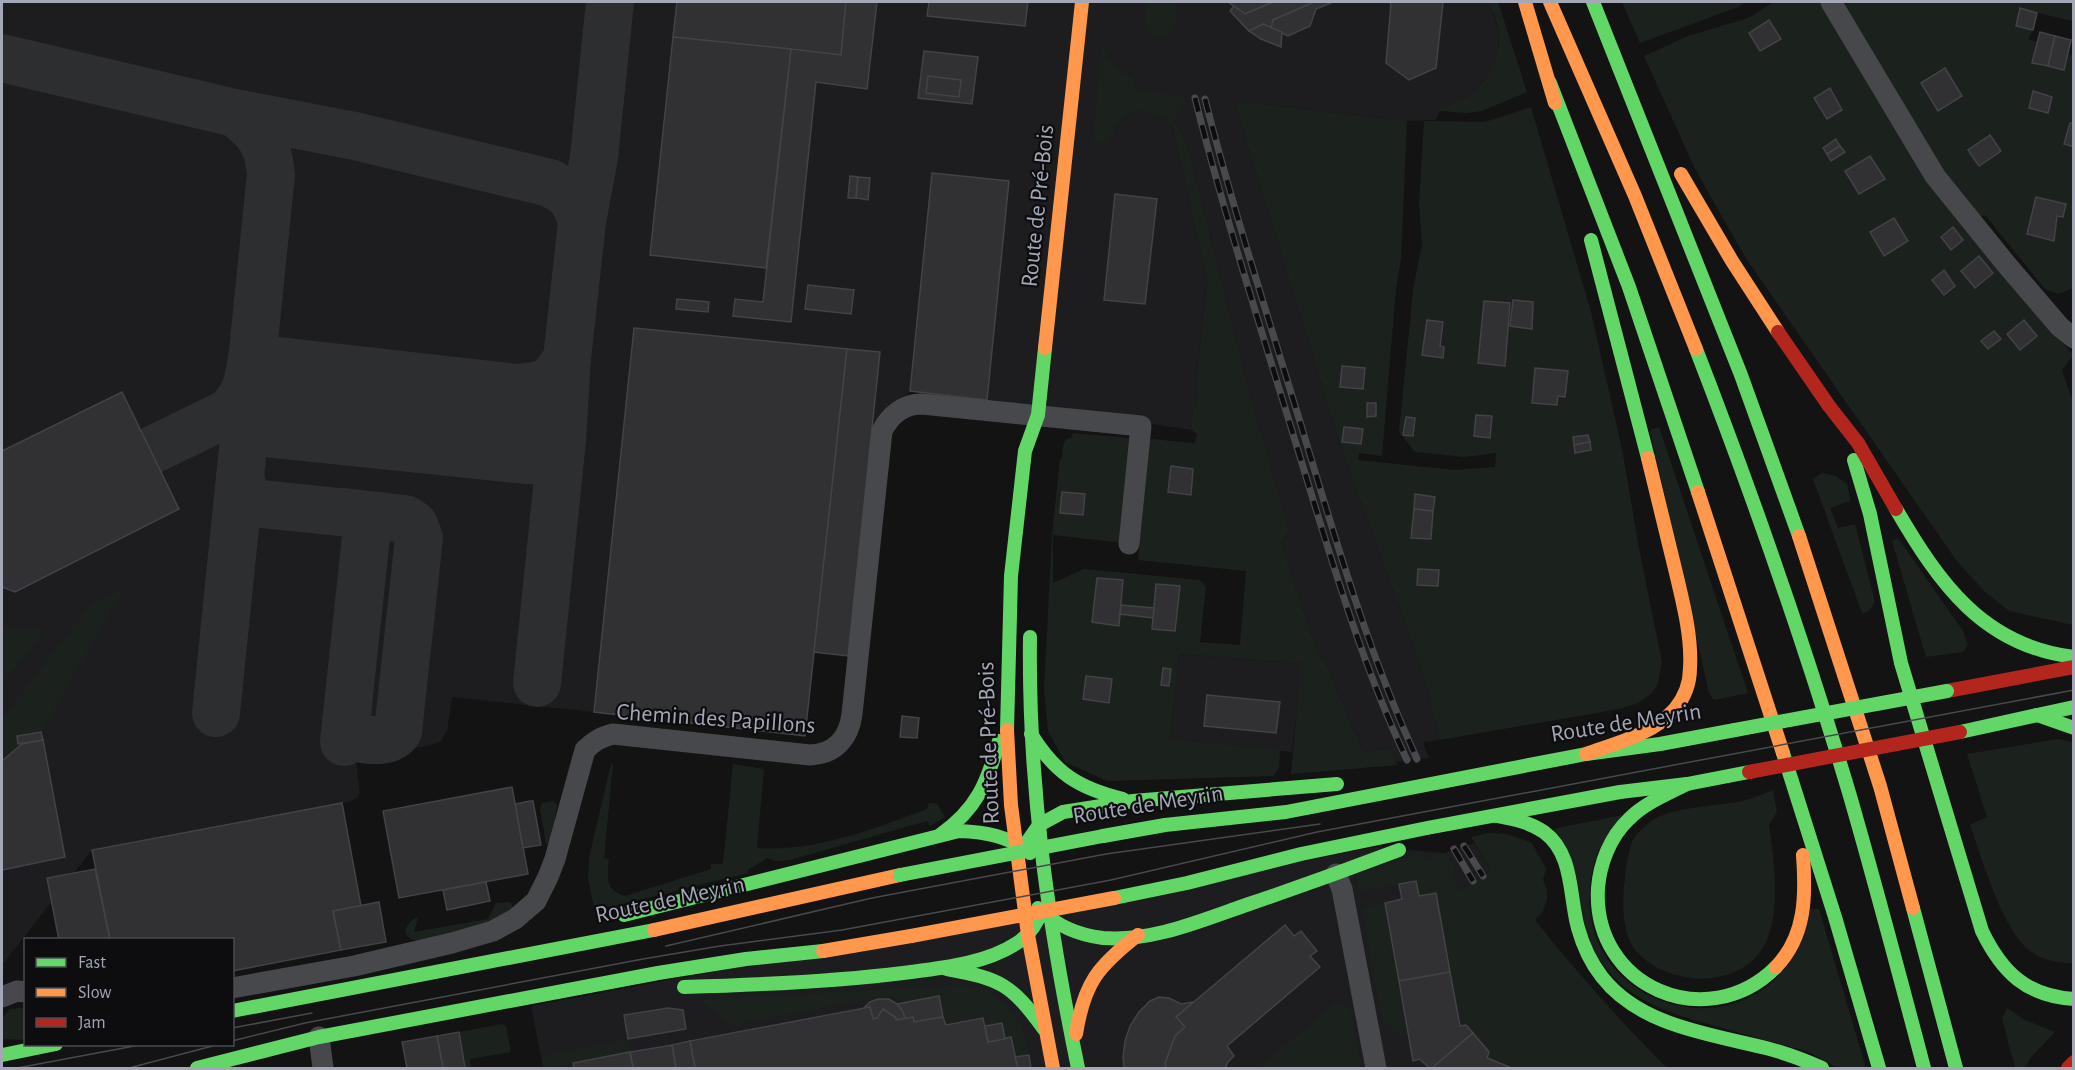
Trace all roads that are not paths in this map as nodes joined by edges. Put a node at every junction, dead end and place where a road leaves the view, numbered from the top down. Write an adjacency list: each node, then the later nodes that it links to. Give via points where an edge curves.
1 (1083, 2): 14 (main road, Route de Pré-Bois)
2 (1525, 2): 7 (main road)
3 (1550, 2): 68 (main road, via 1640,205 1749,488 1849,795)
4 (1593, 2): 6 (main road)
5 (1832, 2): 12 (street, via 1935,176 2006,264)
6 (1615, 54): 8 (main road); 45 (main road, via 1741,375 1807,558 1880,786)
7 (1550, 83): 10 (main road); 31 (main road, via 1629,287 1749,645)
8 (1665, 144)
9 (1676, 165): 13 (main road, via 1717,237)
10 (1581, 201)
11 (1587, 223): 25 (main road, via 1665,529 1688,633 1691,667 1684,695 1666,720)
12 (2069, 329)
13 (1826, 402): 18 (main road, via 1856,440 1919,545 1960,601 2005,636 2046,652); 52 (main road, via 1864,490 1901,663 1982,931 1999,961 2016,980 2039,994)
14 (1038, 415): 15 (main road, Route de Pré-Bois); 16 (street, Chemin des Papillons, via 1141,426); 22 (main road, Route de Pré-Bois, via 1025,451 1011,576); 48 (street, Chemin des Papillons, via 916,404 902,408 886,425 851,726 837,747 810,755 604,736 585,750 555,859 541,893 515,920 452,943)
15 (1044, 444)
16 (1129, 544)
17 (1030, 621): 24 (main road, Route de Pré-Bois)
18 (2073, 657)
19 (2070, 670): 25 (main road, Route de Meyrin, bridge)
20 (2073, 706): 21 (main road)
21 (2037, 715): 23 (main road); 29 (main road, bridge)
22 (1006, 716): 35 (main road, via 988,782 977,803 963,820); 36 (main road, Route de Pré-Bois, via 1008,762)
23 (2073, 728)
24 (1031, 734): 30 (main road, via 1049,762 1073,783); 34 (main road, Route de Pré-Bois)
25 (1586, 754): 26 (main road, Route de Meyrin)
26 (1446, 780): 27 (main road); 46 (main road, Route de Meyrin, bridge, via 1286,812 1103,836 900,875)
27 (1377, 781)
28 (1354, 783): 30 (main road)
29 (1687, 784): 31 (main road, via 1650,803 1626,822 1611,843 1600,870 1596,897 1602,931 1620,963 1639,981 1673,997 1697,1001 1738,994 1768,975 1790,950 1799,929 1804,899); 32 (main road, via 1620,792)
30 (1133, 801): 34 (main road, via 1063,812)
31 (1801, 814): 67 (main road)
32 (1497, 816): 33 (main road); 66 (main road, via 1541,830 1555,843 1566,866 1576,920 1588,955 1622,997 1661,1018)
33 (1468, 822): 37 (main road); 50 (main road, bridge, via 1301,854 1114,898 822,951 669,971)
34 (1039, 825): 36 (main road); 39 (main road, Route de Pré-Bois)
35 (940, 835): 36 (main road, via 972,831); 41 (main road)
36 (1020, 844): 38 (main road, Route de Pré-Bois); 39 (main road, via 1041,866)
37 (1336, 874): 44 (main road, via 1194,922); 65 (street)
38 (1021, 876): 40 (main road, via 1031,902); 43 (main road, Route de Pré-Bois)
39 (1046, 883): 40 (main road, Route de Pré-Bois)
40 (1046, 916): 43 (main road); 44 (main road, via 1085,935); 57 (main road)
41 (616, 917)
42 (568, 933): 46 (main road)
43 (1028, 935): 47 (main road, via 1005,950); 54 (main road, Route de Pré-Bois)
44 (1138, 935): 57 (main road, via 1106,960 1091,979 1084,993)
45 (1923, 942): 59 (main road); 69 (main road)
46 (510, 959): 53 (main road, Route de Meyrin)
47 (942, 968): 50 (main road, via 828,981); 54 (main road, via 999,982 1025,1003)
48 (234, 988)
49 (24, 992): 51 (street)
50 (559, 992): 55 (main road)
51 (2, 997)
52 (2073, 999)
53 (234, 1011)
54 (1044, 1029): 63 (main road, Route de Pré-Bois)
55 (319, 1037): 61 (main road); 62 (street)
56 (46, 1046): 58 (main road)
57 (1074, 1048): 64 (main road)
58 (2, 1055)
59 (1967, 1058)
60 (2073, 1062): 70 (main road)
61 (197, 1068)
62 (324, 1068)
63 (1053, 1068)
64 (1078, 1068)
65 (1376, 1068)
66 (1822, 1068)
67 (1879, 1068)
68 (1924, 1068)
69 (1956, 1068)
70 (2068, 1068)

